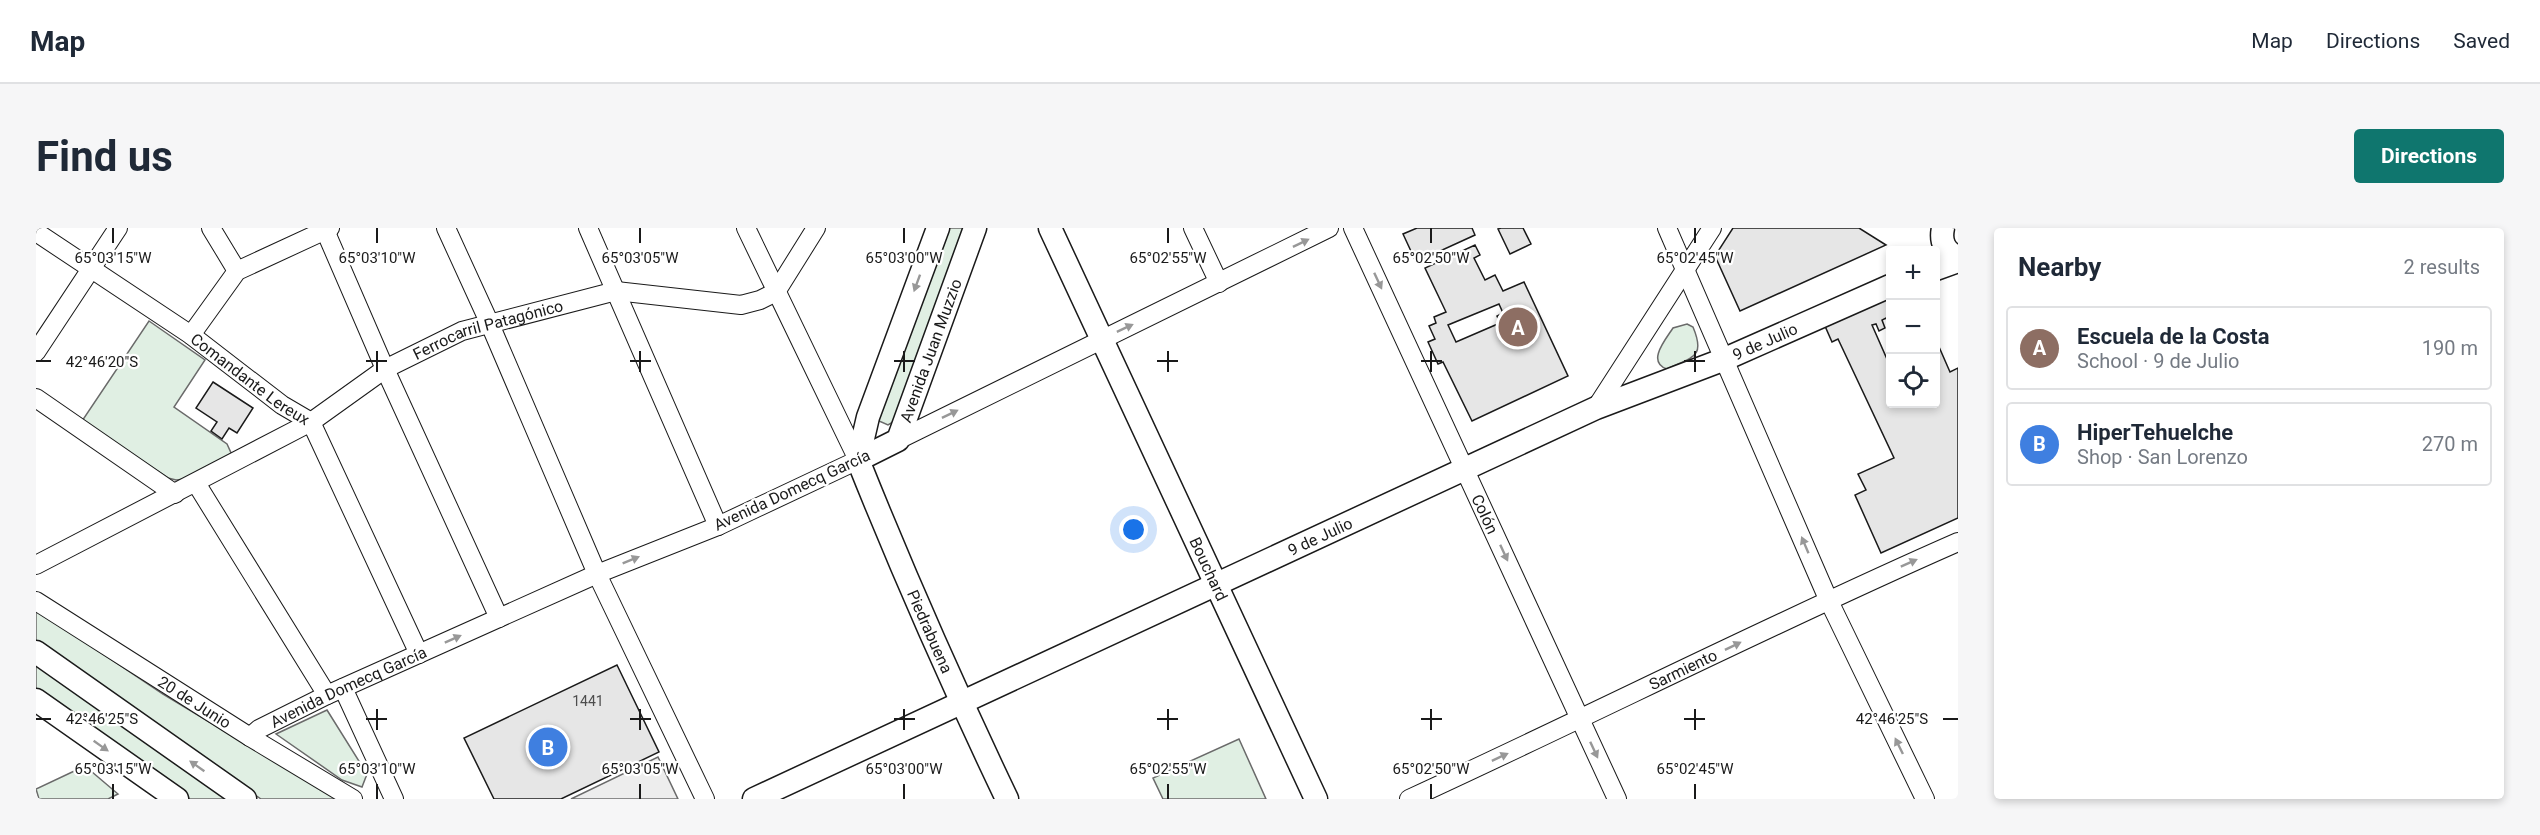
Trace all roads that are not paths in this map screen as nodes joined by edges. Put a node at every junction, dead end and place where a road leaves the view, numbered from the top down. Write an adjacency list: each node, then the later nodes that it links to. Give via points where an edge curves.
1 (118, 228): 22 (street)
2 (211, 228): 23 (street)
3 (446, 228): 28 (street)
4 (588, 228): 26 (street)
5 (746, 228): 27 (street)
6 (816, 228): 27 (street)
7 (938, 228): 38 (main road, one-way to 38, via 868,417)
8 (975, 228): 37 (main road, Avenida Juan Muzzio)
9 (1050, 228): 30 (main road, Bouchard)
10 (1193, 228): 24 (street)
11 (1329, 228): 24 (street, Avenida Domecq García, one-way to 11)
12 (1353, 228): 39 (street, Colón, one-way to 39)
13 (1667, 228): 21 (street)
14 (1712, 228): 21 (street)
15 (1943, 228): 18 (main road); 19 (main road, via 1945,248)
16 (327, 229): 23 (street); 33 (street)
17 (36, 232): 22 (street, Comandante Lereux)
18 (1931, 246)
19 (1958, 259): 20 (main road)
20 (1940, 267)
21 (1686, 268): 32 (street); 35 (street)
22 (91, 271): 29 (street, Comandante Lereux); 31 (street)
23 (237, 271): 29 (street)
24 (1219, 283): 30 (street, Avenida Domecq García, one-way to 24)
25 (1886, 288): 32 (main road, 9 de Julio)
26 (616, 291): 27 (street, Ferrocarril Patagónico, via 741,305); 28 (street, Ferrocarril Patagónico); 42 (street)
27 (776, 292): 38 (street)
28 (489, 322): 33 (street, Ferrocarril Patagónico, via 444,338); 45 (street)
29 (191, 335): 36 (street, Comandante Lereux, via 282,405)
30 (1101, 339): 37 (street, Avenida Domecq García, one-way to 30); 46 (main road, Bouchard)
31 (36, 352)
32 (1725, 359): 35 (main road, 9 de Julio); 47 (street, one-way to 32)
33 (385, 369): 36 (street, Ferrocarril Patagónico); 49 (street)
34 (36, 398): 41 (street)
35 (1596, 408): 39 (main road, 9 de Julio)
36 (311, 422): 40 (street, Ferrocarril Patagónico); 51 (street, Comandante Lereux)
37 (898, 440): 38 (main road, Avenida Domecq García)
38 (858, 460): 42 (street, Avenida Domecq García); 54 (main road, Piedrabuena)
39 (1465, 468): 46 (main road, 9 de Julio); 55 (street, Colón, one-way to 55)
40 (196, 483): 41 (street, Ferrocarril Patagónico); 52 (street)
41 (176, 494): 44 (street, Ferrocarril Patagónico)
42 (718, 526): 45 (street, Avenida Domecq García, one-way to 42)
43 (1958, 542): 47 (street, Sarmiento, one-way to 43)
44 (36, 565)
45 (597, 574): 49 (street, Avenida Domecq García); 61 (street)
46 (1214, 584): 54 (main road, 9 de Julio); 64 (main road, Bouchard)
47 (1828, 599): 55 (street, Sarmiento, one-way to 47); 67 (street, one-way to 47)
48 (36, 601): 56 (street, 20 de Junio)
49 (499, 618): 51 (street, Avenida Domecq García, one-way to 49)
50 (36, 652): 58 (main road, one-way to 50)
51 (419, 654): 52 (street, Avenida Domecq García)
52 (335, 692): 56 (street, Avenida Domecq García); 60 (street)
53 (36, 700): 57 (main road, one-way to 57)
54 (960, 701): 62 (main road, 9 de Julio); 63 (main road, Piedrabuena)
55 (1580, 720): 65 (street, Sarmiento, one-way to 55); 66 (street, Colón, one-way to 66)
56 (250, 737): 59 (street, 20 de Junio)
57 (177, 799)
58 (245, 799)
59 (353, 799)
60 (394, 799)
61 (705, 799)
62 (754, 799)
63 (1007, 799)
64 (1316, 799)
65 (1408, 799)
66 (1617, 799)
67 (1925, 799)

